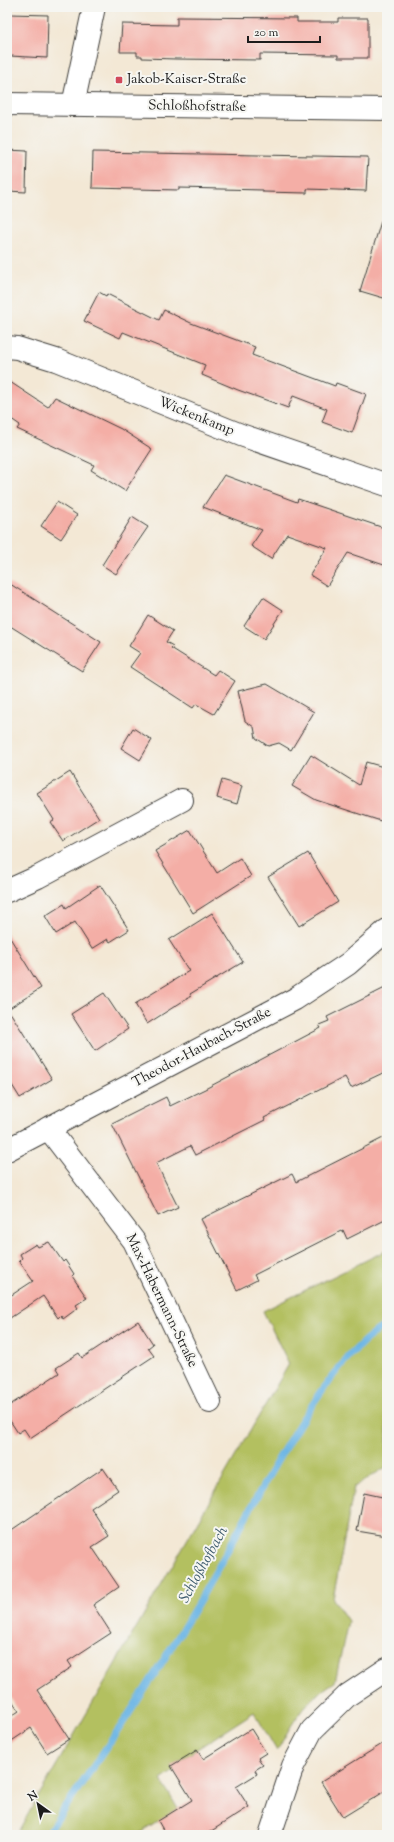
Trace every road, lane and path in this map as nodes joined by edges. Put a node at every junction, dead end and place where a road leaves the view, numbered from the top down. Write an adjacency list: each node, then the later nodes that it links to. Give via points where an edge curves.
1 (94, 7): 3 (street)
2 (7, 104): 3 (street, Schloßhofstraße)
3 (73, 105): 4 (street, Schloßhofstraße)
4 (387, 109)
5 (7, 347): 6 (street, Wickenkamp, via 56,360 241,435)
6 (387, 485)
7 (182, 800): 8 (street)
8 (7, 891)
9 (387, 930): 10 (street, Theodor-Haubach-Straße, via 348,964 295,999)
10 (48, 1128): 11 (street, Theodor-Haubach-Straße); 12 (street, Max-Habermann-Straße, via 134,1241)
11 (7, 1150)
12 (210, 1402)
13 (387, 1669): 14 (street, via 348,1695 312,1730 293,1766)
14 (270, 1835)

